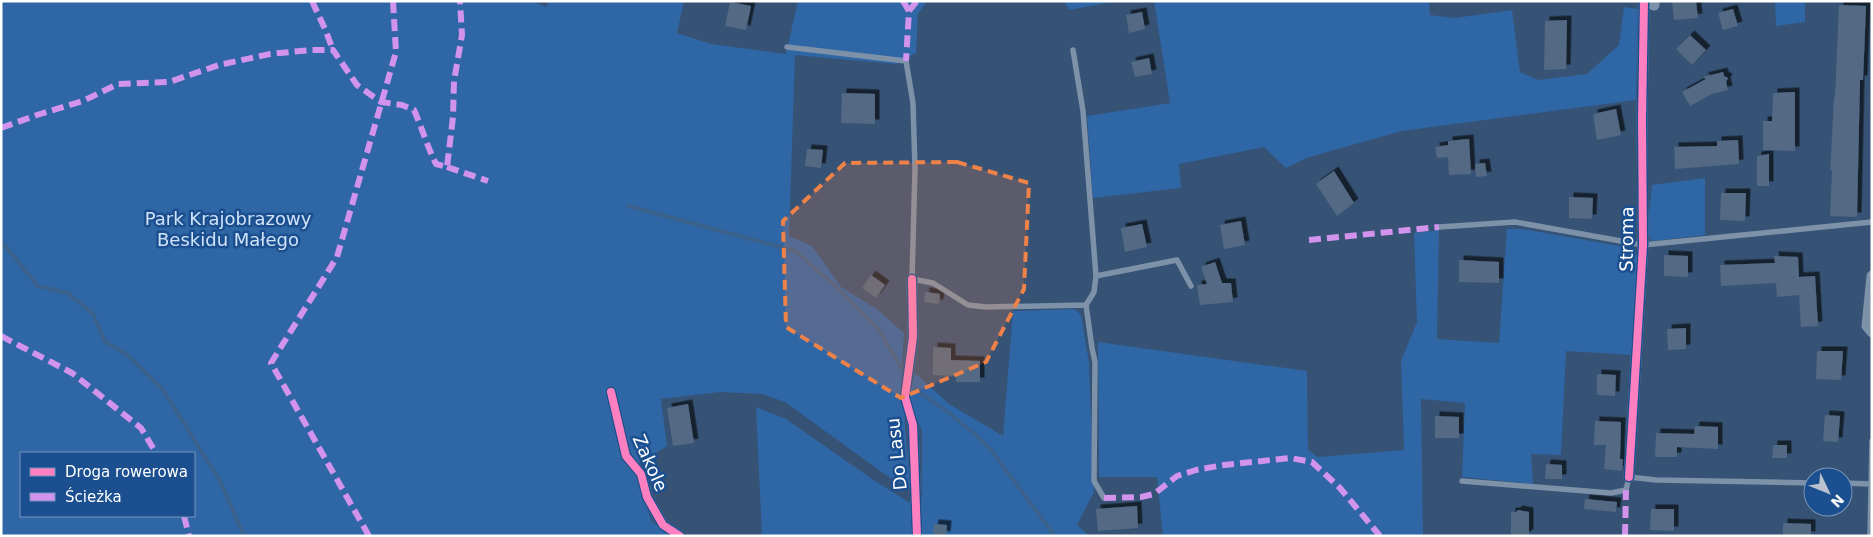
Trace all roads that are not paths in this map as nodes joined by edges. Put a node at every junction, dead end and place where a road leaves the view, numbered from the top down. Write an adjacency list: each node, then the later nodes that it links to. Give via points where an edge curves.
1 (1651, 3): 6 (street, Stroma, via 1642,119)
2 (787, 47): 9 (lane, via 906,61 915,169)
3 (1073, 50): 7 (lane, via 1083,111)
4 (1872, 222): 6 (lane)
5 (1439, 227): 6 (lane, via 1515,222)
6 (1644, 245): 15 (street, Stroma)
7 (1096, 276): 10 (lane, via 1177,260); 11 (lane, via 1094,292)
8 (1872, 276): 12 (street, via 1867,326)
9 (912, 279): 11 (lane, via 933,283 968,305); 22 (street, Do Lasu, via 913,338 904,397 913,425)
10 (1191, 286)
11 (1086, 305): 20 (lane, via 1095,362 1094,481)
12 (1872, 332)
13 (611, 392): 21 (street, Zakole, via 626,456 641,474 648,497 663,525)
14 (1872, 441): 19 (lane)
15 (1629, 477): 16 (lane, via 1626,490 1611,493); 17 (lane)
16 (1462, 481)
17 (1803, 482)
18 (1853, 483): 19 (lane)
19 (1870, 484): 23 (lane)
20 (1104, 498)
21 (680, 536)
22 (917, 536)
23 (1870, 536)

